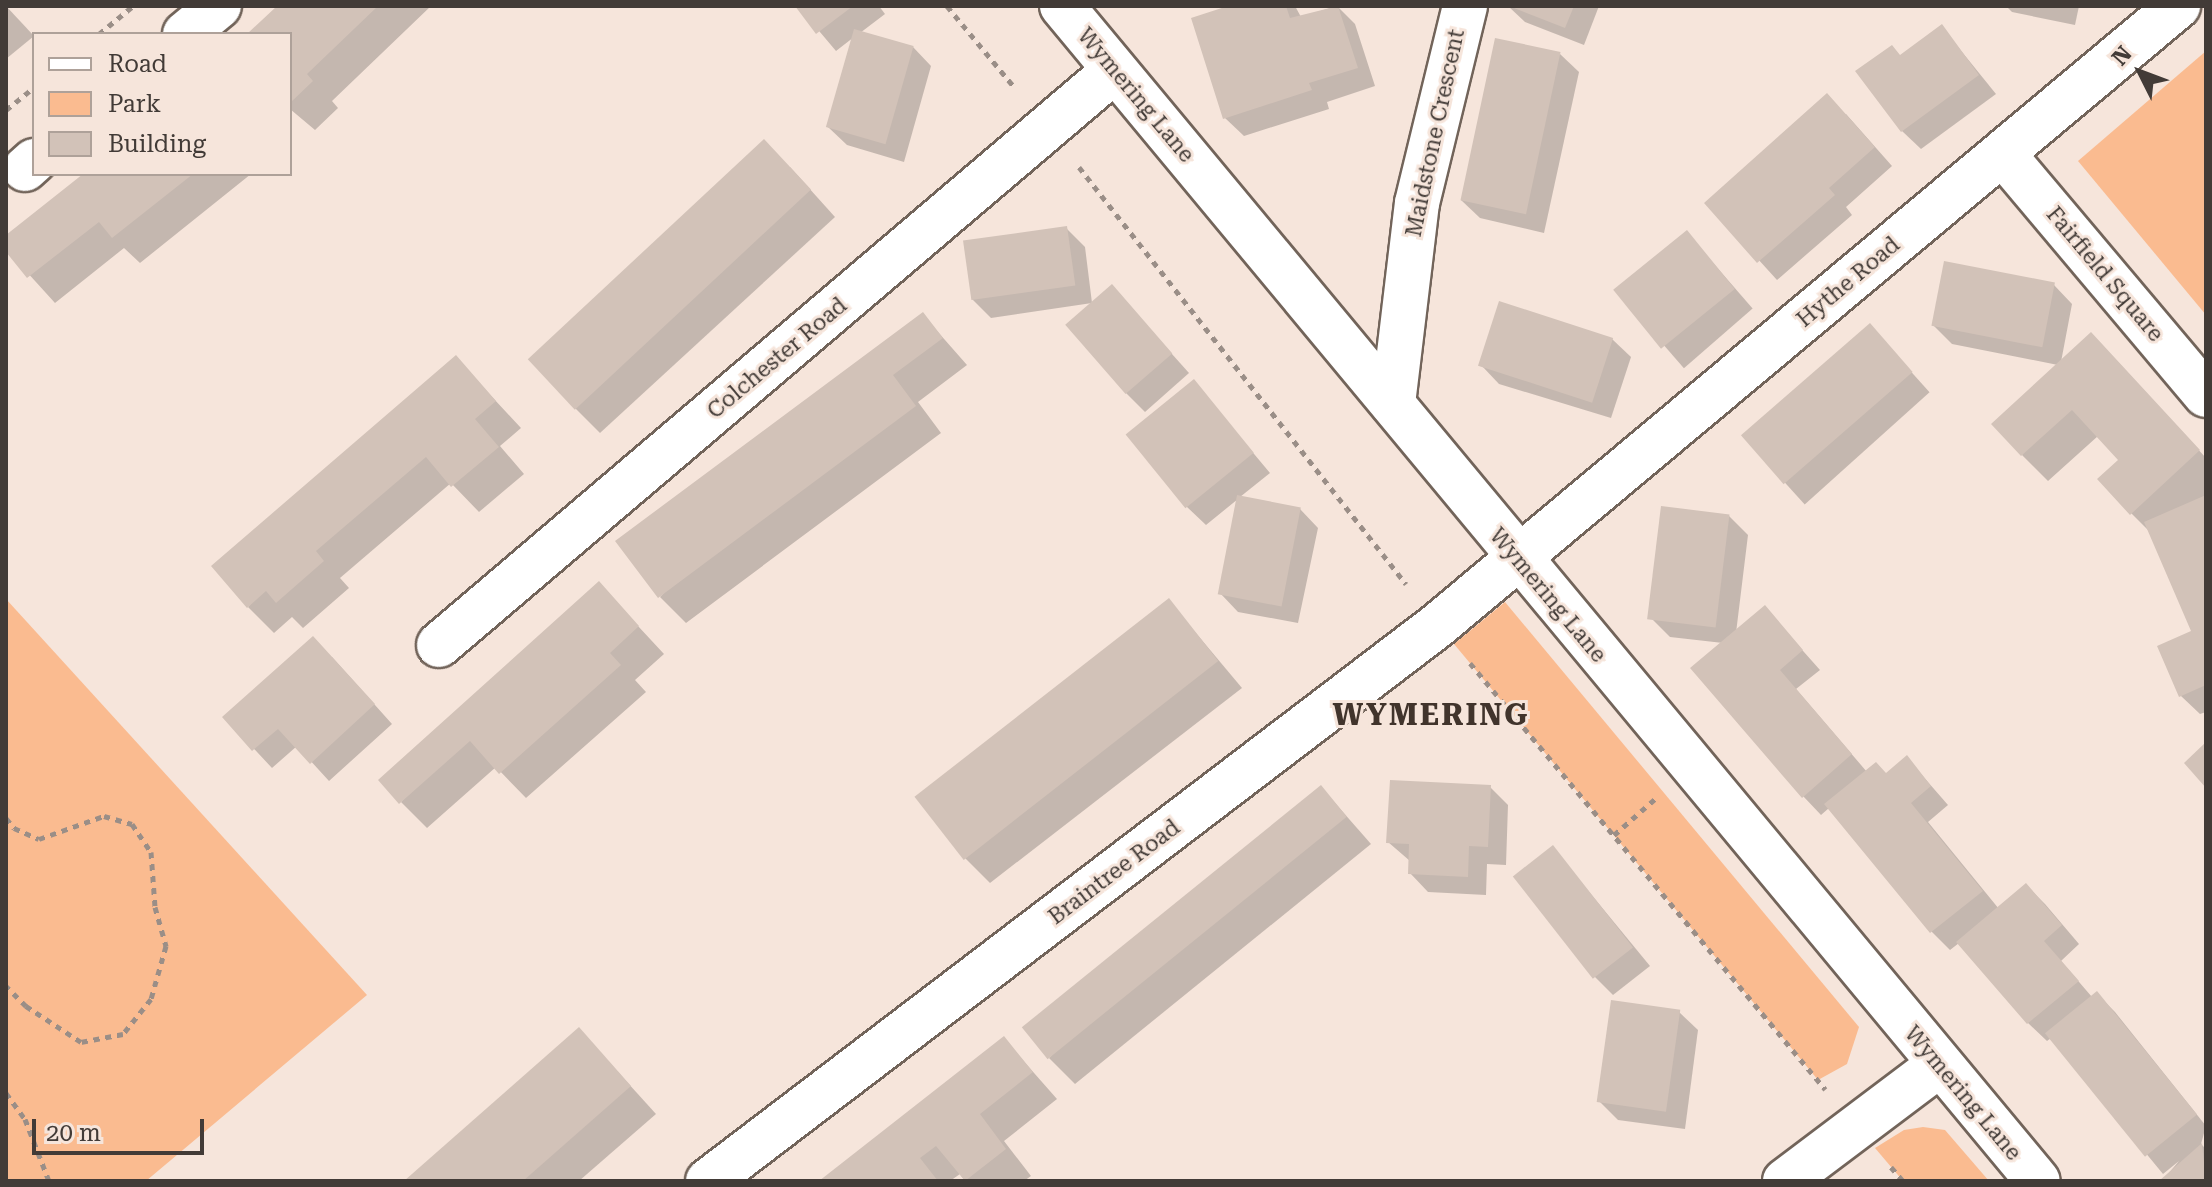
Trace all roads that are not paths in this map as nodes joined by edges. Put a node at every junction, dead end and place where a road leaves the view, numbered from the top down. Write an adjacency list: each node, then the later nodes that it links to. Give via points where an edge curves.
1 (219, 6): 5 (street)
2 (1062, 6): 6 (street, Wymering Lane)
3 (1465, 6): 9 (street, Maidstone Crescent, via 1417,203)
4 (2178, 6): 7 (street, Hythe Road)
5 (187, 32)
6 (1115, 70): 9 (street, Wymering Lane); 11 (street, Colchester Road)
7 (2003, 154): 8 (street, Fairfield Square); 10 (street, Hythe Road)
8 (2206, 395)
9 (1393, 404): 10 (street, Wymering Lane)
10 (1516, 557): 12 (street, Wymering Lane); 13 (street, Braintree Road, via 1438,625)
11 (439, 645)
12 (1939, 1065): 14 (street); 15 (street, Wymering Lane)
13 (708, 1181)
14 (1785, 1181)
15 (2038, 1181)

